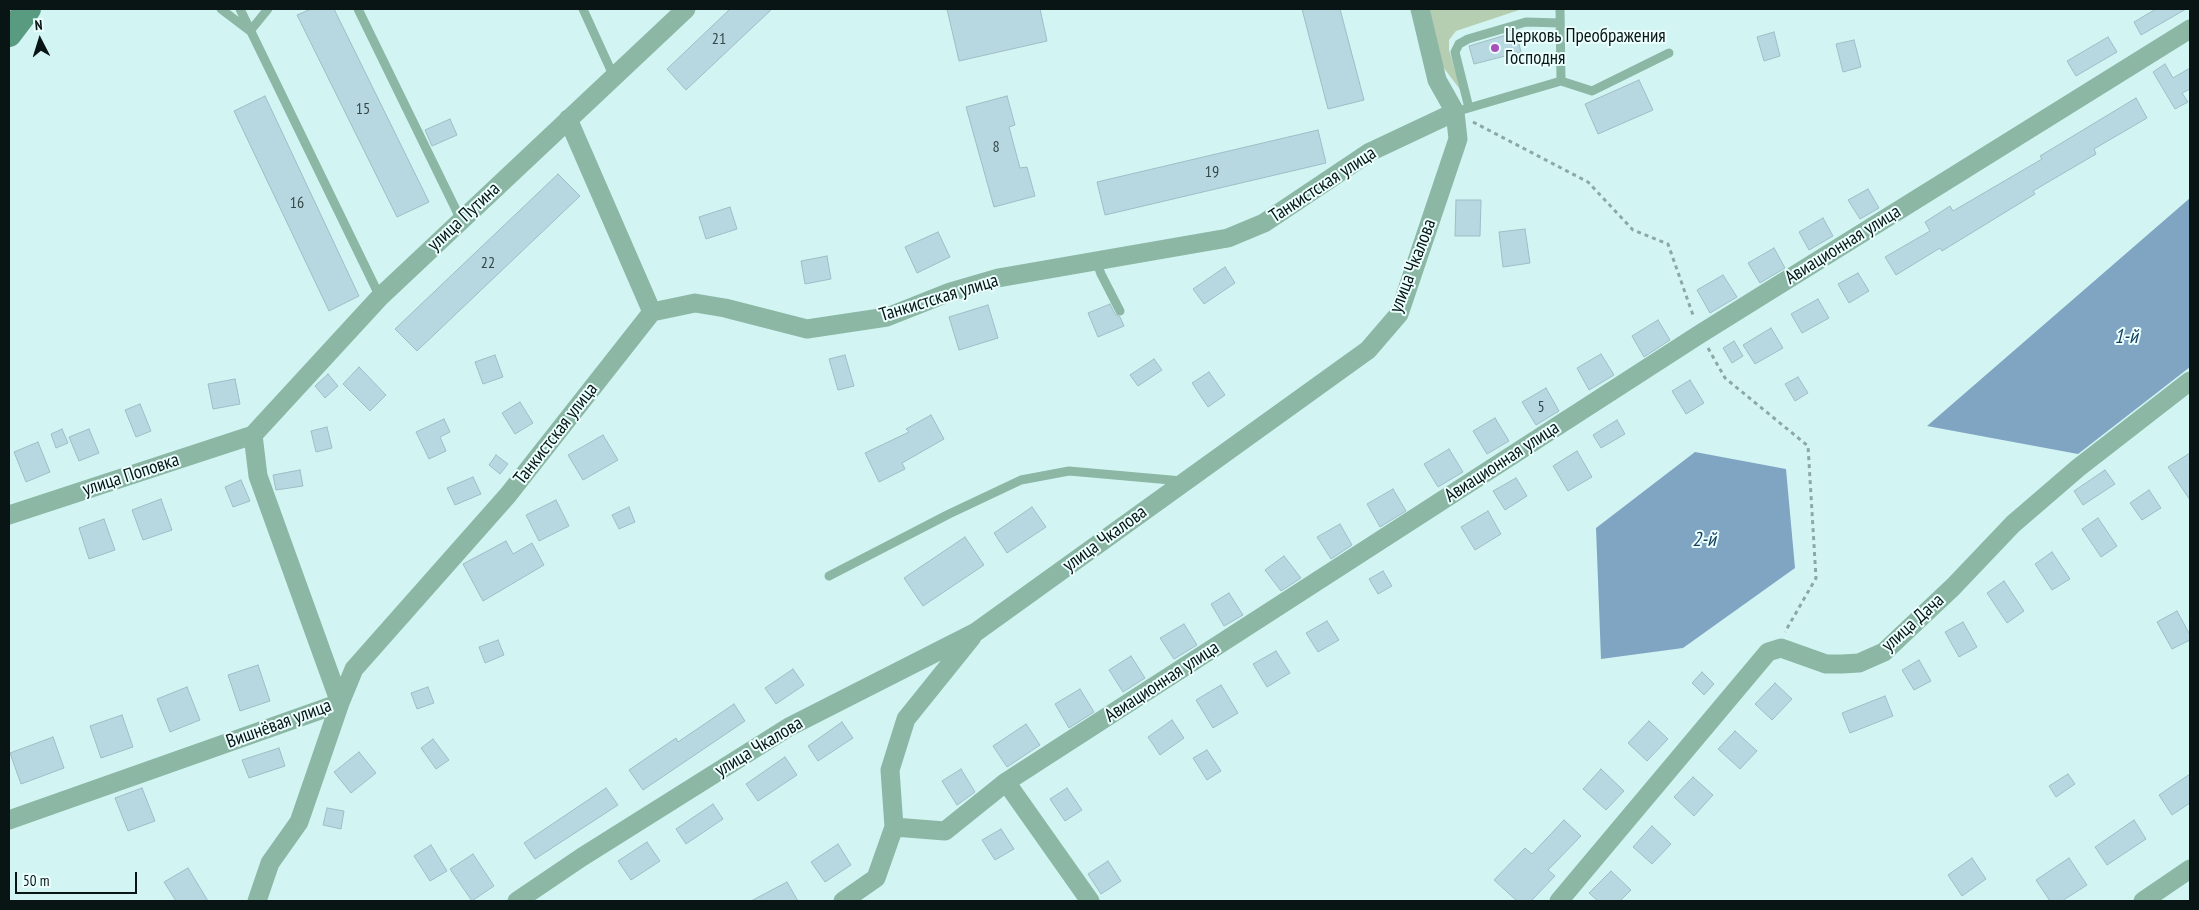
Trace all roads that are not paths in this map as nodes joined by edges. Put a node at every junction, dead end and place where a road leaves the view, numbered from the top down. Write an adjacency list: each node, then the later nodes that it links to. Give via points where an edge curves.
1 (28, 9): 13 (main road)
2 (221, 9): 12 (lane)
3 (240, 9): 12 (lane)
4 (268, 9): 12 (lane)
5 (358, 9): 19 (lane)
6 (583, 9): 15 (lane)
7 (686, 9): 15 (street, улица Путина)
8 (1420, 9): 17 (street, улица Чкалова, via 1437,80)
9 (1560, 9): 10 (lane)
10 (1560, 23): 16 (lane); 17 (lane, via 1526,22 1459,44 1455,52)
11 (2190, 28): 31 (street, Авиационная улица, via 1700,334)
12 (250, 30): 21 (lane)
13 (9, 34)
14 (1669, 53): 16 (lane, via 1592,91)
15 (614, 76): 18 (street, улица Путина)
16 (1561, 81): 17 (lane)
17 (1462, 110): 20 (street, Танкистская улица, via 1370,152 1264,223 1228,238); 26 (street, улица Чкалова, via 1458,139 1399,314 1368,350)
18 (568, 119): 19 (street, улица Путина); 23 (street)
19 (462, 220): 21 (street, улица Путина)
20 (1096, 260): 22 (lane); 23 (street, Танкистская улица, via 998,278 950,292 887,317 807,329 695,303)
21 (380, 297): 25 (street, улица Путина)
22 (1120, 311)
23 (652, 312): 30 (street, Танкистская улица, via 508,495 354,669)
24 (2190, 381): 39 (street, улица Дача, via 2078,468 2013,524 1884,652 1858,663 1842,664 1826,664 1781,648 1768,652)
25 (253, 435): 27 (street, улица Поповка); 30 (street, Вишнёвая улица, via 258,476)
26 (1185, 481): 28 (lane, via 1069,470 1021,480); 29 (street, улица Чкалова)
27 (9, 515)
28 (829, 576)
29 (976, 632): 33 (street, via 906,719 890,770); 36 (street, улица Чкалова, via 789,727)
30 (340, 703): 32 (street, Вишнёвая улица); 35 (street, Танкистская улица, via 300,822 270,863)
31 (1006, 782): 33 (street, Авиационная улица, via 945,831); 38 (street)
32 (9, 820)
33 (894, 827): 37 (street, via 876,878)
34 (2190, 869): 40 (street)
35 (257, 901)
36 (516, 901)
37 (843, 901)
38 (1090, 901)
39 (1559, 901)
40 (2143, 901)

